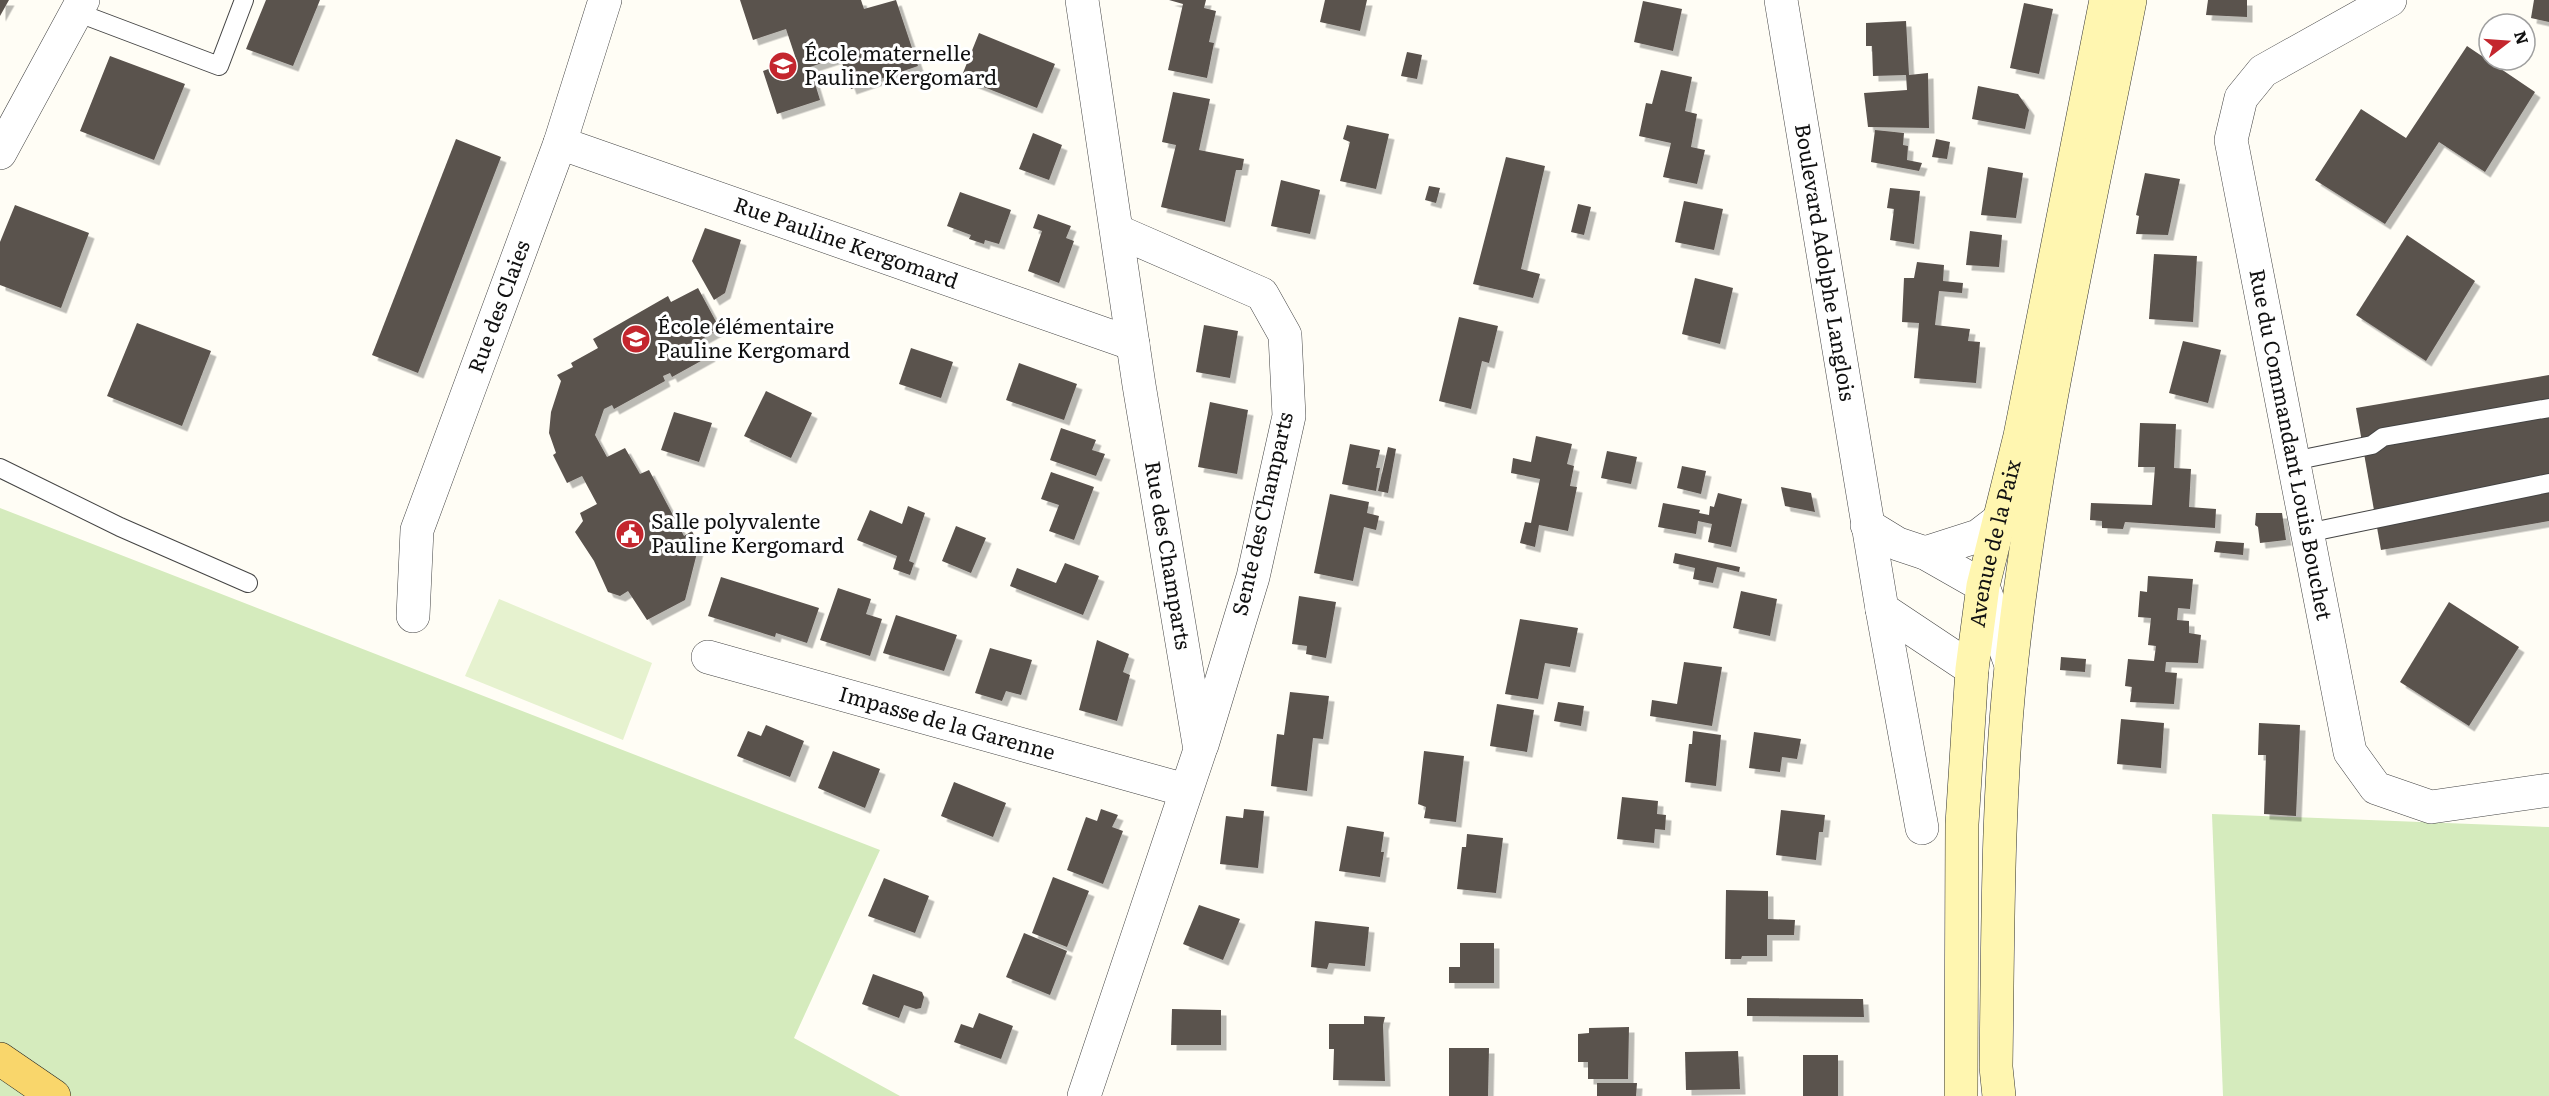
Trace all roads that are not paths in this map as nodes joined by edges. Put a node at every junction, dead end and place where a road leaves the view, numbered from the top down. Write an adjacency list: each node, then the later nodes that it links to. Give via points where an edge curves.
1 (244, 0): 8 (lane, via 219,66)
2 (605, 0): 9 (street, Rue des Claies)
3 (1082, 0): 11 (street, Rue des Champarts)
4 (1780, 0): 18 (street, Boulevard Adolphe Langlois)
5 (2106, 0): 17 (street, Avenue de la Paix, via 2020,436)
6 (2130, 0): 26 (street, Avenue de la Paix, via 2045,441)
7 (2390, 0): 14 (street, Rue du Commandant Louis Bouchet, via 2264,71 2241,98 2231,140)
8 (79, 6): 10 (street)
9 (560, 143): 12 (street, Rue Pauline Kergomard); 24 (street, Rue des Claies, via 417,530)
10 (0, 153)
11 (1117, 231): 12 (street, Rue des Champarts); 28 (street, Sente des Champarts, via 1262,294 1285,335 1289,416 1253,577)
12 (1133, 344): 28 (street, Rue des Champarts)
13 (2549, 408): 14 (lane, via 2383,437 2372,445)
14 (2293, 460): 19 (street, Rue du Commandant Louis Bouchet)
15 (0, 468): 21 (lane, via 120,527)
16 (2549, 483): 19 (lane)
17 (1999, 520): 20 (street, via 1978,536); 22 (street, Avenue de la Paix)
18 (1867, 525): 20 (street, via 1898,544); 23 (street, Boulevard Adolphe Langlois)
19 (2307, 532): 30 (street, Rue du Commandant Louis Bouchet, via 2350,752 2376,788 2431,807)
20 (1925, 553): 22 (street)
21 (248, 583)
22 (1983, 586): 26 (street); 27 (street, Avenue de la Paix)
23 (1882, 609): 27 (street); 31 (street, Boulevard Adolphe Langlois)
24 (413, 616)
25 (708, 657): 29 (street, Impasse de la Garenne)
26 (2011, 665): 36 (street, Avenue de la Paix, via 2000,808 1996,1057)
27 (1972, 669): 35 (street, Avenue de la Paix, via 1962,824)
28 (1200, 750): 29 (street)
29 (1185, 790): 34 (street)
30 (2549, 790)
31 (1922, 828)
32 (0, 1059): 33 (main road)
33 (54, 1096)
34 (1084, 1096)
35 (1961, 1096)
36 (1999, 1096)

